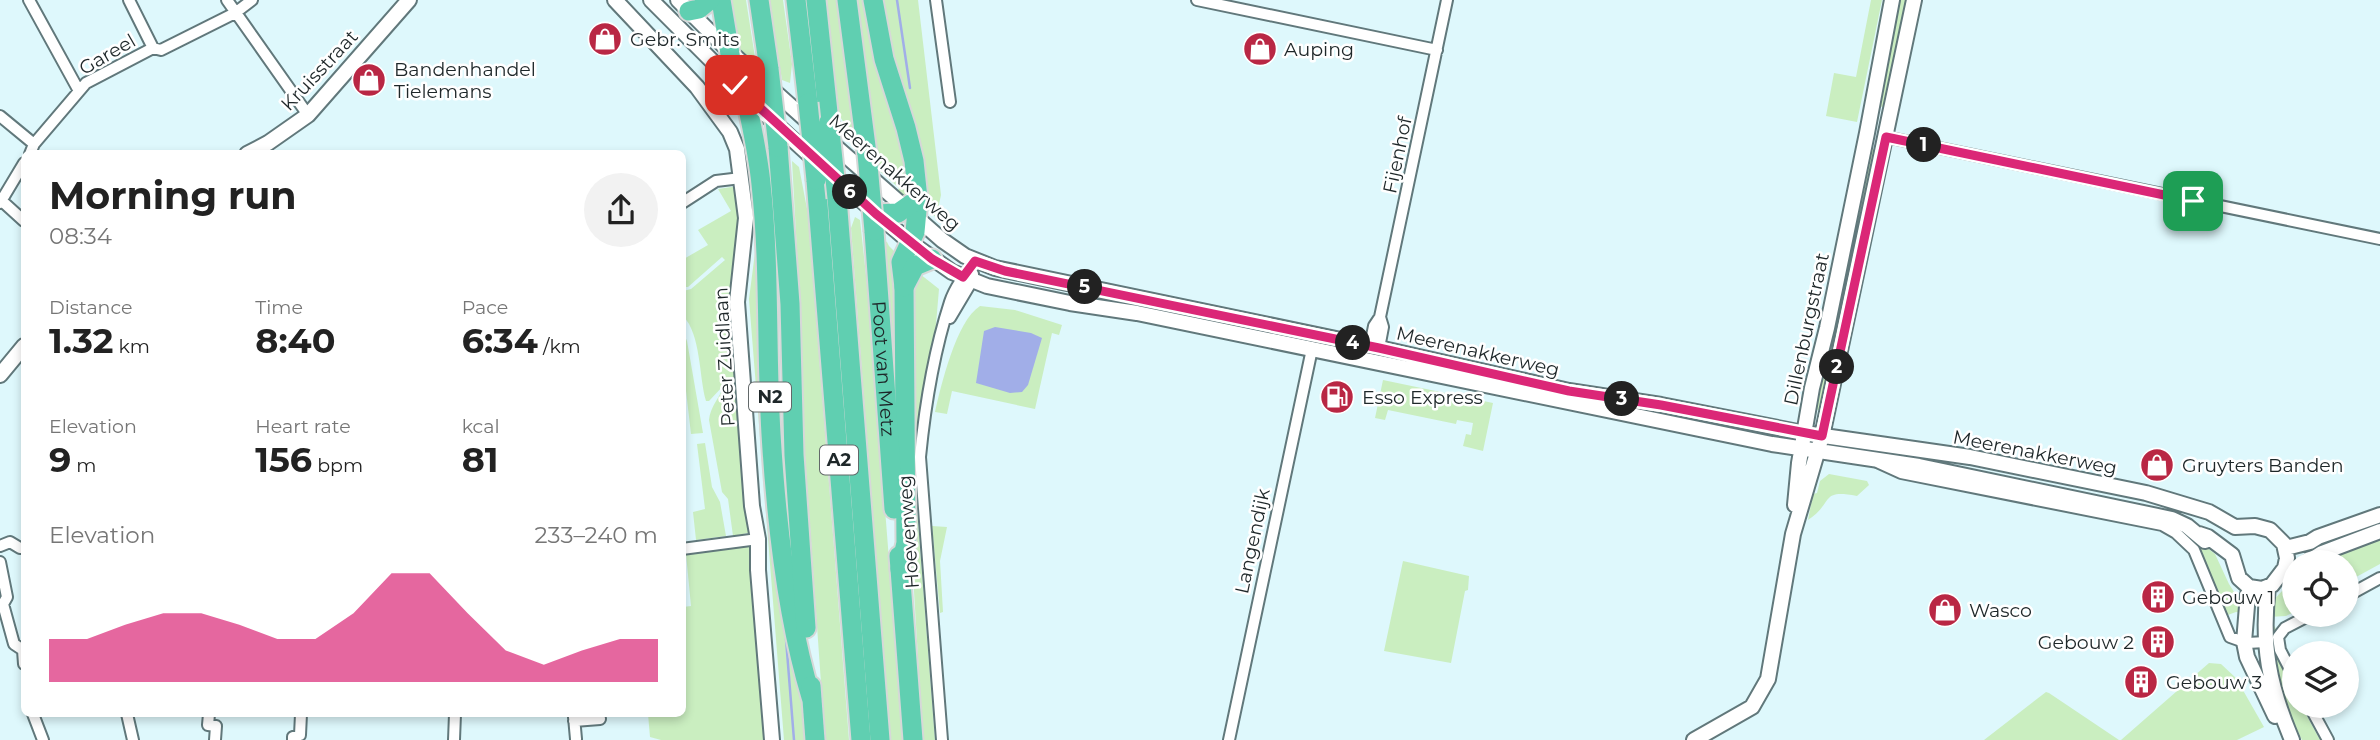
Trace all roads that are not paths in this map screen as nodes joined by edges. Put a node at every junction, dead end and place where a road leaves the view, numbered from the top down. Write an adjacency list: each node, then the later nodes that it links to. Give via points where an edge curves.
1 (29, 0): 27 (street, Gareel)
2 (129, 0): 22 (street, Gareel)
3 (226, 0): 21 (street)
4 (252, 0): 21 (street, Gareel)
5 (410, 0): 29 (main road, Kruisstraat)
6 (615, 0): 36 (main road, Peter Zuidlaan, via 685,73 724,123 737,149)
7 (651, 0): 26 (main road, Meerenakkerweg)
8 (709, 0): 20 (highway, via 703,7)
9 (721, 0): 24 (highway)
10 (759, 0): 25 (highway, N2)
11 (796, 0): 99 (highway, A2, bridge, via 816,180)
12 (816, 0): 100 (highway, Poot van Metz / A2, bridge, via 837,198)
13 (847, 0): 41 (highway, Poot van Metz, bridge)
14 (873, 0): 39 (highway, via 884,59 914,161)
15 (936, 0): 28 (street)
16 (1197, 0): 23 (street)
17 (1447, 0): 23 (street, Fijenhof)
18 (1892, 0): 31 (main road, Dillenburgstraat)
19 (1914, 0): 32 (main road, Dillenburgstraat)
20 (684, 6): 24 (main road, Meerenakkerweg)
21 (236, 13): 22 (street, Gareel, via 161,50); 29 (street)
22 (153, 48): 27 (street, Gareel)
23 (1437, 50): 48 (street, Fijenhof, via 1381,317 1383,327)
24 (729, 51): 25 (main road, Meerenakkerweg); 26 (highway)
25 (768, 77): 26 (highway); 39 (main road, Meerenakkerweg); 81 (highway, N2, bridge, via 790,304 794,455)
26 (740, 89): 41 (main road, Meerenakkerweg); 81 (highway, N2, via 757,153 763,208 779,520 801,663)
27 (79, 91): 33 (street, Gareel)
28 (950, 102)
29 (308, 115): 34 (main road, Kruisstraat)
30 (0, 116): 33 (street, Gareel)
31 (1867, 133): 32 (main road); 52 (main road, Dillenburgstraat)
32 (1886, 137): 42 (street); 53 (main road, Dillenburgstraat)
33 (32, 149)
34 (255, 150)
35 (21, 168): 38 (street)
36 (741, 178): 37 (street, via 716,181); 61 (main road, Peter Zuidlaan, via 746,226 737,302)
37 (686, 200)
38 (1, 202): 40 (street)
39 (914, 209): 41 (highway); 43 (highway); 45 (main road, Meerenakkerweg, via 948,245)
40 (21, 219)
41 (875, 223): 43 (main road, Meerenakkerweg); 70 (highway, Poot van Metz)
42 (2380, 239)
43 (911, 243): 44 (main road, Meerenakkerweg); 47 (highway, via 901,262)
44 (932, 259): 46 (main road, Meerenakkerweg); 47 (highway, via 915,267)
45 (975, 261): 46 (street, Hoevenweg); 48 (main road, Meerenakkerweg)
46 (967, 279): 49 (main road, Meerenakkerweg); 102 (street, Hoevenweg, via 950,300 920,457)
47 (904, 287): 70 (highway, via 906,543)
48 (1374, 347): 52 (main road, Meerenakkerweg, via 1569,391)
49 (1312, 349): 54 (main road, Meerenakkerweg); 103 (street, Langendijk)
50 (21, 350): 51 (main road)
51 (0, 375)
52 (1804, 433): 53 (main road, Meerenakkerweg); 54 (main road, Dillenburgstraat)
53 (1822, 436): 55 (main road, Dillenburgstraat); 59 (main road, Meerenakkerweg, via 1970,457 2146,493 2215,515)
54 (1801, 449): 55 (main road, Meerenakkerweg); 60 (main road, Dillenburgstraat)
55 (1818, 452): 56 (main road, Meerenakkerweg); 60 (main road, Dillenburgstraat)
56 (1870, 459): 68 (main road, Meerenakkerweg, via 2172,519 2208,537); 77 (street, Meerenakkerweg, via 1901,473 2162,525 2194,550 2227,634)
57 (2380, 515): 65 (main road, via 2318,537)
58 (2380, 531): 66 (main road)
59 (2243, 532): 67 (main road, via 2264,535); 68 (main road)
60 (1793, 534): 104 (main road, Dillenburgstraat, via 1768,679 1761,694 1752,707)
61 (754, 540): 64 (street); 97 (main road, Peter Zuidlaan, via 752,558 758,570)
62 (0, 546): 63 (street, via 9,542)
63 (21, 548)
64 (686, 548)
65 (2300, 550)
66 (2330, 550)
67 (2282, 551)
68 (2228, 556): 74 (main road, via 2233,557 2241,582); 75 (main road, via 2232,581)
69 (0, 562): 79 (street, via 7,597 3,604 14,644)
70 (900, 569): 101 (highway, Poot van Metz)
71 (2380, 578): 73 (street)
72 (2282, 586): 74 (main road)
73 (2359, 589)
74 (2267, 591): 75 (main road); 78 (main road)
75 (2248, 594): 77 (main road)
76 (2287, 627): 80 (street, via 2278,636)
77 (2244, 642): 78 (street); 91 (main road, via 2276,717)
78 (2266, 642): 91 (main road, via 2270,676)
79 (21, 649)
80 (2282, 651)
81 (811, 697): 98 (highway, N2)
82 (34, 717): 92 (street)
83 (128, 717): 93 (street)
84 (209, 717): 94 (street, via 208,725 216,726)
85 (302, 717): 95 (street, via 300,735)
86 (455, 717): 96 (street)
87 (600, 717): 88 (street)
88 (574, 718): 90 (street)
89 (2316, 718): 105 (street)
90 (576, 739)
91 (2292, 739)
92 (43, 740)
93 (133, 740)
94 (215, 740)
95 (293, 740)
96 (454, 740)
97 (772, 740)
98 (815, 740)
99 (862, 740)
100 (880, 740)
101 (912, 740)
102 (942, 740)
103 (1229, 740)
104 (1694, 740)
105 (2328, 740)

